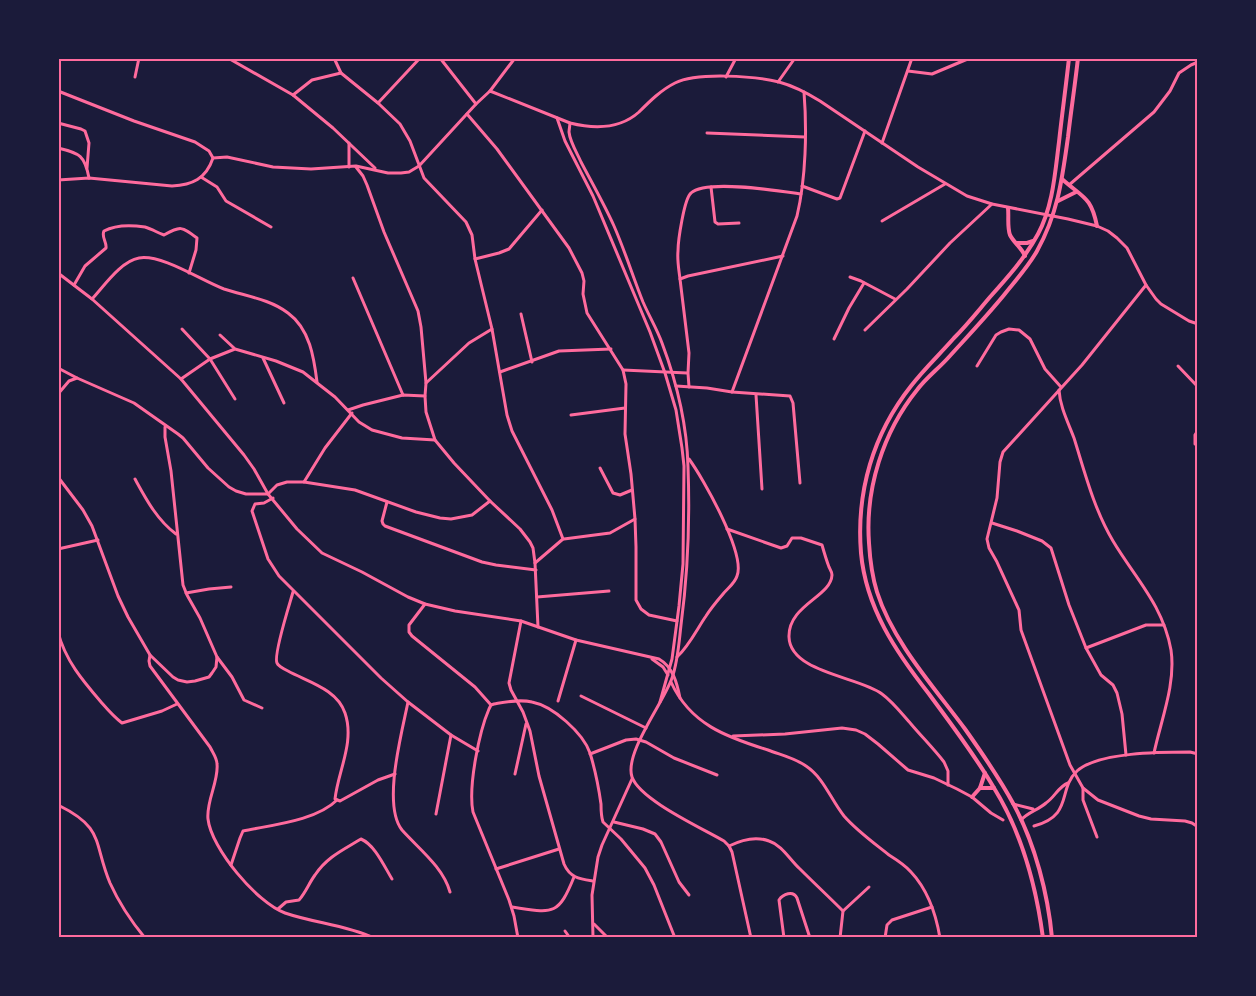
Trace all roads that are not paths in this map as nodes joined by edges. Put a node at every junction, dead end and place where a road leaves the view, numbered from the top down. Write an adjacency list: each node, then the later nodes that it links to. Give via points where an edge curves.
1 (139, 58): 16 (street)
2 (228, 58): 22 (street)
3 (334, 58): 15 (street)
4 (420, 58): 23 (street)
5 (440, 58): 24 (street)
6 (515, 58): 20 (street)
7 (736, 58): 17 (street)
8 (795, 58): 18 (street)
9 (912, 58): 14 (street)
10 (1069, 58): 59 (main road, via 1055,177 1049,206)
11 (1078, 58): 43 (main road)
12 (973, 59): 14 (street, via 932,74)
13 (1197, 62): 46 (street, via 1179,73 1154,112)
14 (908, 71): 33 (street)
15 (341, 73): 22 (street, via 312,80); 23 (street)
16 (135, 77)
17 (726, 77): 18 (street); 28 (street, via 687,78 658,94 632,118 606,127)
18 (778, 82): 21 (street)
19 (58, 91): 35 (street, via 195,142 209,151)
20 (490, 91): 24 (street); 26 (street)
21 (804, 92): 29 (street); 31 (street)
22 (293, 95): 32 (street)
23 (378, 103): 37 (street, via 400,124)
24 (476, 105): 25 (street)
25 (467, 114): 37 (street); 54 (street)
26 (557, 118): 28 (street); 91 (street, via 610,235)
27 (58, 123): 39 (street, via 85,132)
28 (570, 123): 92 (street, via 573,144 618,234)
29 (865, 131): 33 (street); 47 (street, via 840,198)
30 (707, 133): 31 (street)
31 (805, 137): 47 (street)
32 (349, 143): 38 (street); 40 (street)
33 (882, 143): 45 (street)
34 (58, 148): 39 (street, via 80,155)
35 (213, 159): 38 (street, via 227,157 311,170); 41 (street)
36 (356, 166): 38 (street); 40 (street); 97 (street, via 418,311)
37 (419, 166): 40 (street, via 400,173); 63 (street, via 424,178 466,222)
38 (349, 167)
39 (87, 168): 42 (street)
40 (376, 170)
41 (201, 177): 42 (street, via 172,186); 58 (street, via 217,187 226,201)
42 (89, 178): 44 (street)
43 (1062, 179): 46 (main road); 51 (main road)
44 (58, 180)
45 (945, 184): 52 (street); 55 (street)
46 (1069, 185): 49 (main road)
47 (802, 186): 50 (street)
48 (711, 187): 50 (street); 56 (street, via 715,222); 68 (street, via 695,190 687,199 677,254)
49 (1076, 192): 51 (main road); 57 (main road, via 1090,204)
50 (801, 194): 61 (street)
51 (1058, 201): 193 (main road, via 1030,263 902,411 878,465 870,507 872,570 884,609 915,662)
52 (992, 204): 53 (street); 73 (street)
53 (1008, 208): 57 (street); 60 (main road, via 1010,236)
54 (542, 210): 63 (street, via 509,249); 82 (street, via 581,269 585,308)
55 (882, 222)
56 (740, 223)
57 (1097, 226): 71 (street, via 1122,242)
58 (271, 227)
59 (1034, 240): 60 (main road); 62 (main road)
60 (1016, 243): 62 (main road)
61 (783, 256): 68 (street); 103 (street)
62 (1025, 256): 180 (main road, via 897,405 873,453 860,518 863,569 880,620 905,663)
63 (476, 259): 77 (street)
64 (58, 273): 70 (street)
65 (189, 273): 70 (street, via 196,238 186,230 173,229 164,235 134,226 110,228 103,236 106,248 85,266); 72 (street, via 165,262 138,258 111,277); 96 (street, via 288,312 306,334)
66 (850, 277): 69 (street)
67 (353, 278): 106 (street)
68 (680, 279): 93 (street, via 689,345)
69 (864, 283): 73 (street); 80 (street)
70 (74, 285): 72 (street)
71 (1146, 285): 75 (street, via 1161,304); 102 (street)
72 (92, 299): 95 (street)
73 (895, 299): 78 (street)
74 (521, 314): 85 (street)
75 (1197, 324)
76 (182, 329): 84 (street)
77 (492, 329): 90 (street); 97 (street, via 469,343)
78 (864, 330)
79 (220, 335): 81 (street)
80 (834, 339)
81 (235, 349): 83 (street); 84 (street)
82 (611, 349): 85 (street, via 564,350); 89 (street)
83 (263, 358): 96 (street, via 303,372); 109 (street)
84 (210, 359): 95 (street); 108 (street)
85 (532, 362): 90 (street)
86 (977, 366): 102 (street, via 996,335 1009,329 1019,330 1030,339)
87 (1178, 366): 101 (street)
88 (58, 368): 94 (street)
89 (623, 370): 91 (street); 110 (street)
90 (500, 372): 135 (street, via 512,431)
91 (665, 373): 92 (street); 98 (street)
92 (672, 373): 93 (street); 99 (street)
93 (688, 373): 100 (street)
94 (77, 378): 104 (street); 113 (street, via 134,403)
95 (181, 379): 127 (street, via 244,455)
96 (317, 382): 111 (street)
97 (426, 383): 107 (street)
98 (669, 386): 99 (street); 115 (street)
99 (676, 386): 100 (street); 114 (street)
100 (689, 387): 103 (street)
101 (1197, 387)
102 (1060, 389): 132 (street, via 1002,454); 148 (street, via 1062,408 1096,506 1114,543 1154,601)
103 (732, 392): 105 (street)
104 (58, 394)
105 (755, 394): 124 (street, via 785,395 792,399); 125 (street)
106 (403, 395): 107 (street); 111 (street)
107 (425, 396): 117 (street)
108 (235, 399)
109 (284, 403)
110 (625, 408): 112 (street); 126 (street)
111 (350, 412): 117 (street, via 372,430 402,438); 123 (street)
112 (571, 415)
113 (166, 426): 127 (street, via 183,438 229,487 246,494); 134 (street)
114 (685, 426): 115 (street); 119 (street)
115 (679, 427): 147 (street, via 684,483)
116 (1197, 430): 118 (street)
117 (435, 440): 129 (street)
118 (1195, 444)
119 (688, 457): 133 (street); 147 (street, via 688,550)
120 (600, 468): 126 (street, via 613,494)
121 (58, 477): 136 (street)
122 (135, 478): 134 (street, via 156,514)
123 (304, 482): 127 (street, via 277,485); 130 (street, via 355,490)
124 (800, 483)
125 (762, 489)
126 (632, 490): 131 (street)
127 (268, 494): 128 (street)
128 (273, 498): 142 (street, via 255,504 252,512 268,558); 145 (street, via 322,553)
129 (490, 501): 130 (street, via 472,514 451,519 416,513); 138 (street, via 530,542)
130 (387, 502): 139 (street, via 382,521 385,526 482,562)
131 (634, 519): 135 (street, via 610,533); 147 (street, via 638,604 649,615)
132 (992, 523): 152 (street, via 1051,548); 183 (street, via 989,548 1019,610 1022,630)
133 (727, 529): 156 (street, via 736,553 737,577); 187 (street, via 782,548 792,538 822,545 831,578 792,622 791,646 824,672 884,695 944,762)
134 (177, 535): 143 (street)
135 (563, 539): 138 (street)
136 (99, 540): 137 (street); 153 (street, via 118,596)
137 (58, 549)
138 (535, 563): 139 (street)
139 (536, 570): 144 (street)
140 (231, 587): 143 (street)
141 (609, 591): 144 (street)
142 (293, 592): 164 (street); 192 (street, via 277,663 332,695 345,712 348,738)
143 (186, 593): 154 (street)
144 (537, 597): 149 (street)
145 (425, 604): 146 (street); 168 (street, via 409,625 410,634)
146 (521, 621): 149 (street); 165 (street, via 508,683)
147 (679, 621): 156 (street)
148 (1164, 625): 152 (street, via 1146,625); 176 (street, via 1171,649 1171,675)
149 (538, 627): 151 (street)
150 (58, 632): 166 (street, via 76,671 122,723)
151 (576, 640): 155 (street); 163 (street)
152 (1086, 648): 179 (street, via 1117,693)
153 (150, 655): 154 (street, via 173,677 187,682 209,677); 166 (street, via 150,666)
154 (217, 657): 169 (street, via 244,700)
155 (648, 657): 157 (street, via 662,661); 158 (street)
156 (674, 658): 157 (street); 159 (street)
157 (670, 669): 158 (street); 159 (street)
158 (668, 675): 160 (street); 167 (street)
159 (673, 675): 160 (street); 162 (street)
160 (671, 681): 162 (street); 167 (street)
161 (581, 696): 171 (street)
162 (680, 698): 173 (street, via 700,720)
163 (558, 701)
164 (408, 702): 172 (street); 181 (street)
165 (518, 702): 168 (street); 170 (street); 177 (street, via 536,703 558,716 579,735)
166 (177, 704): 206 (street, via 217,762 208,817 215,842)
167 (660, 704): 171 (street)
168 (491, 705): 175 (street)
169 (262, 708)
170 (527, 722): 182 (street); 205 (street)
171 (646, 728): 174 (street)
172 (451, 735): 175 (street); 196 (street)
173 (731, 736): 187 (street, via 852,728 908,770); 215 (street, via 810,769 849,821 912,873)
174 (641, 740): 177 (street, via 626,740); 184 (street); 185 (street, via 632,762)
175 (478, 751): 207 (street, via 473,812)
176 (1154, 753): 178 (street); 179 (street)
177 (590, 754): 202 (street, via 603,822)
178 (1197, 754)
179 (1126, 755): 183 (street, via 1095,762)
180 (985, 773): 188 (main road); 189 (main road)
181 (394, 774): 192 (street); 212 (street, via 397,823 436,867)
182 (515, 774)
183 (1074, 774): 186 (street); 190 (street)
184 (717, 775)
185 (633, 779): 199 (street); 204 (street, via 651,799)
186 (1069, 783): 195 (street); 200 (street, via 1064,802 1055,815)
187 (948, 785): 191 (street)
188 (980, 788): 189 (main road); 191 (main road)
189 (994, 788): 233 (main road, via 1030,871)
190 (1083, 788): 201 (street, via 1098,800 1139,816 1185,821); 203 (street, via 1083,800)
191 (972, 797): 197 (street)
192 (337, 800): 206 (street, via 305,817 243,831)
193 (1013, 804): 195 (street); 198 (main road)
194 (58, 806): 220 (street, via 93,830 119,901)
195 (1035, 809): 198 (street)
196 (436, 814)
197 (1003, 820)
198 (1021, 820): 234 (main road, via 1040,871)
199 (614, 822): 202 (street); 213 (street, via 655,834)
200 (1034, 826)
201 (1197, 827)
202 (610, 829): 210 (street); 226 (street, via 650,876)
203 (1097, 837)
204 (729, 846): 217 (street, via 747,839 772,842); 227 (street)
205 (560, 849): 207 (street); 208 (street, via 566,869)
206 (231, 866): 216 (street, via 246,884)
207 (496, 869): 214 (street)
208 (574, 877): 210 (street); 214 (street, via 564,899 553,910)
209 (392, 879): 216 (street, via 374,850 361,839 323,864 300,900 286,902)
210 (593, 881): 218 (street)
211 (869, 887): 217 (street)
212 (450, 892)
213 (689, 895)
214 (512, 907): 222 (street)
215 (932, 907): 231 (street, via 892,920); 232 (street)
216 (278, 909): 221 (street)
217 (843, 911): 230 (street)
218 (592, 922): 224 (street); 225 (street)
219 (565, 931): 223 (street)
220 (145, 938)
221 (374, 938)
222 (518, 938)
223 (570, 938)
224 (593, 938)
225 (608, 938)
226 (675, 938)
227 (751, 938)
228 (784, 938): 229 (street, via 779,900 791,893 797,898)
229 (810, 938)
230 (840, 938)
231 (885, 938)
232 (940, 938)
233 (1043, 938)
234 (1052, 938)

